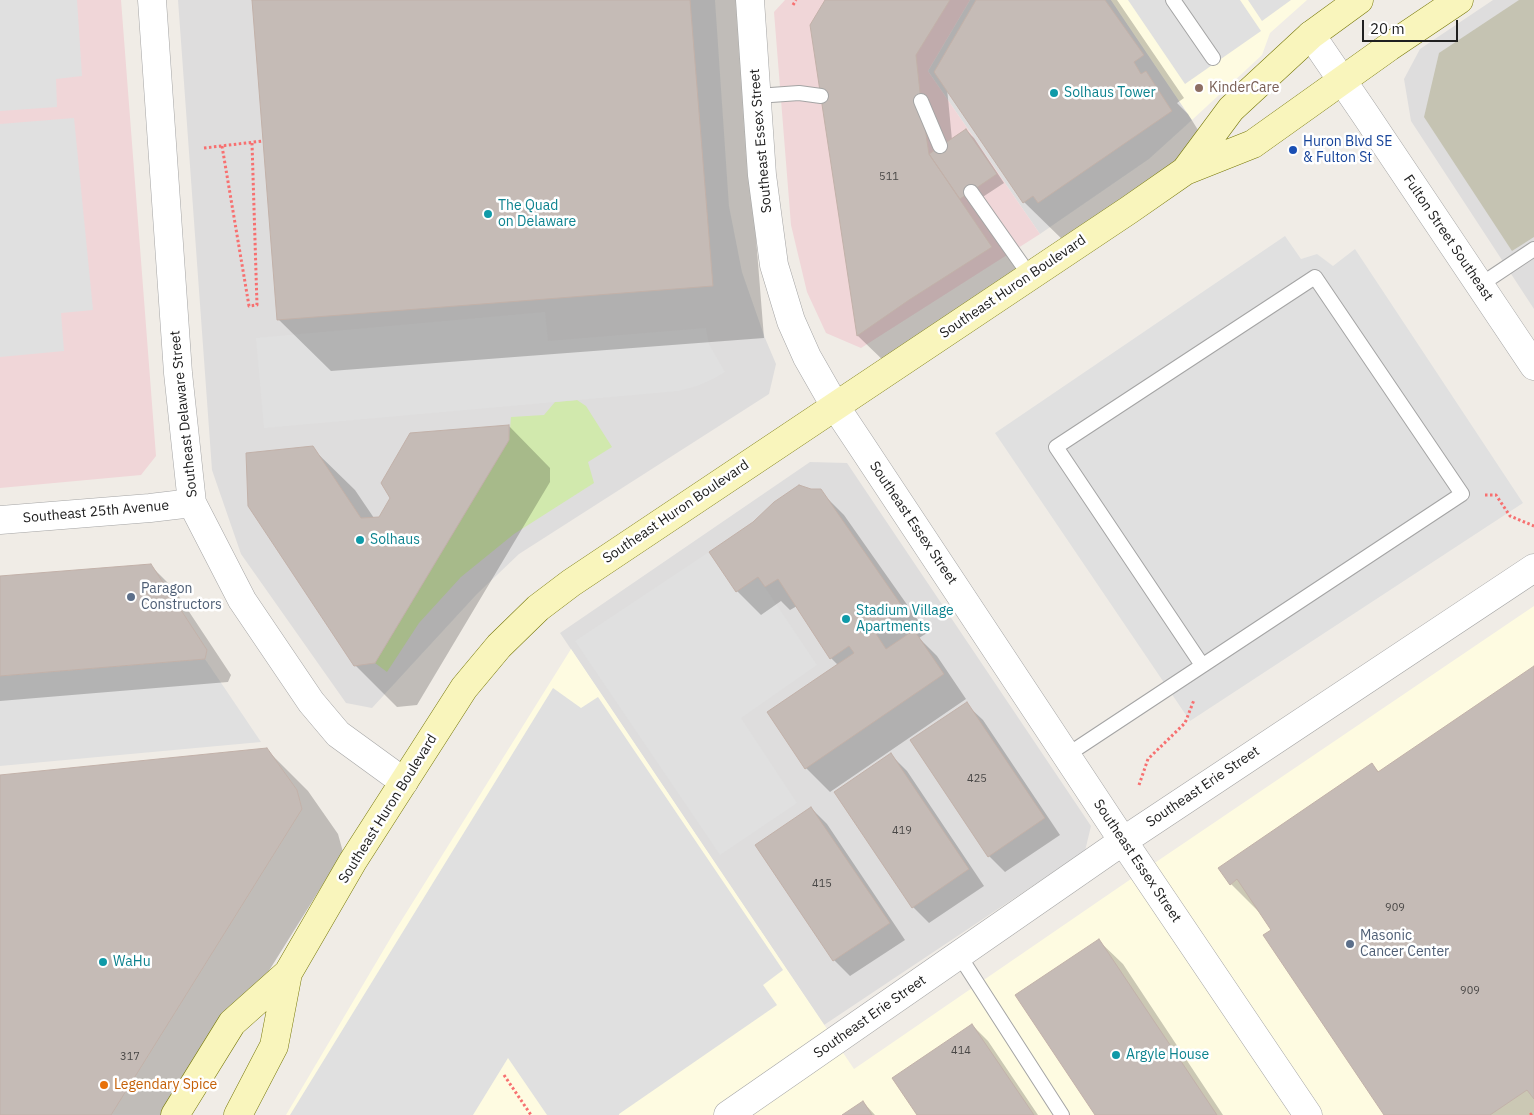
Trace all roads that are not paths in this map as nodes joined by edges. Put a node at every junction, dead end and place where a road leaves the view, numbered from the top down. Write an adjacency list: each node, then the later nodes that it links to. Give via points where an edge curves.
1 (152, 0): 20 (street, Southeast Delaware Street, via 178,373)
2 (750, 0): 9 (street, Southeast Essex Street)
3 (1173, 0): 7 (lane)
4 (1359, 0): 6 (main road, Southeast Huron Boulevard)
5 (1459, 0): 8 (main road, Southeast Huron Boulevard)
6 (1311, 35): 8 (street, Fulton Street Southeast); 13 (main road, Southeast Huron Boulevard, via 1231,110)
7 (1213, 58)
8 (1342, 80): 13 (main road, Southeast Huron Boulevard, via 1252,144); 17 (street, Fulton Street Southeast)
9 (757, 96): 10 (lane, via 798,93); 19 (street, Southeast Essex Street, via 762,175 774,265 791,321)
10 (821, 96)
11 (920, 101): 12 (lane)
12 (940, 146)
13 (1185, 171): 16 (main road, Southeast Huron Boulevard)
14 (971, 192): 16 (lane)
15 (1534, 249): 17 (lane)
16 (1030, 276): 19 (main road, Southeast Huron Boulevard)
17 (1480, 285): 18 (street, Fulton Street Southeast)
18 (1534, 366)
19 (835, 406): 24 (street, Southeast Essex Street); 25 (main road, Southeast Huron Boulevard, via 538,608 499,646 464,688)
20 (192, 503): 21 (street, Southeast 25th Avenue); 25 (street, Southeast Delaware Street, via 242,600 312,702 338,734)
21 (0, 520)
22 (1534, 568): 26 (street, Southeast Erie Street)
23 (1202, 665): 23 (lane, via 1462,494 1315,277 1056,447); 24 (lane)
24 (1067, 755): 26 (street, Southeast Essex Street)
25 (404, 782): 28 (main road, Southeast Huron Boulevard, via 353,861)
26 (1124, 841): 27 (street, Southeast Erie Street); 33 (street, Southeast Essex Street)
27 (959, 955): 31 (street, Southeast Erie Street); 32 (lane)
28 (288, 973): 29 (main road, Southeast Huron Boulevard, via 232,1023); 30 (main road, Southeast Huron Boulevard, via 274,1046)
29 (176, 1115)
30 (238, 1115)
31 (728, 1115)
32 (1062, 1115)
33 (1308, 1115)

